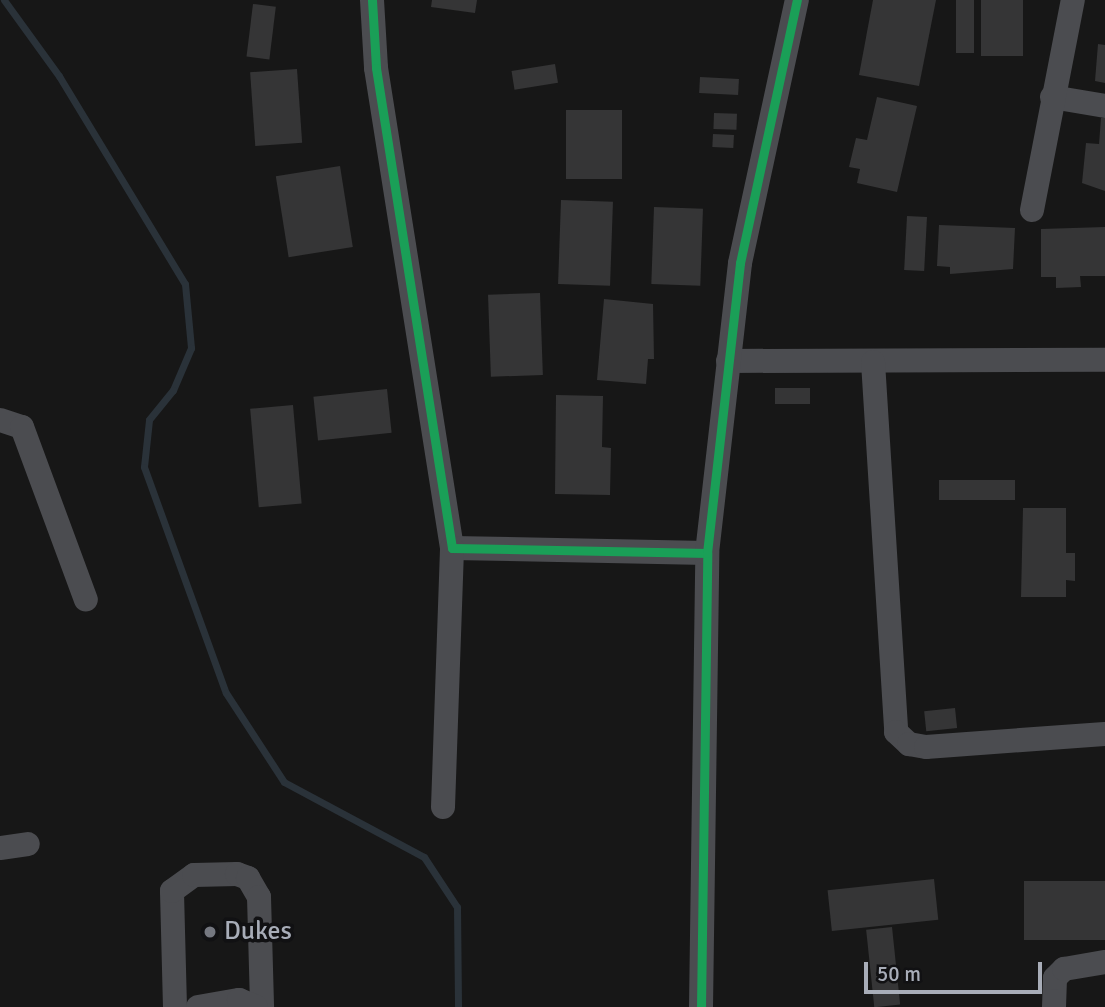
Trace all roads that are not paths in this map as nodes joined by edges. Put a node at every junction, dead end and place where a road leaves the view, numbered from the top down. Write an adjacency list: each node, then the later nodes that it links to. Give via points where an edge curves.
1 (372, 0): 11 (street, via 376,68)
2 (797, 0): 8 (street, via 750,204)
3 (1073, 0): 4 (street)
4 (1052, 97): 5 (street); 6 (street)
5 (1105, 106)
6 (1032, 210)
7 (1105, 360): 9 (street)
8 (728, 361): 9 (street); 12 (street)
9 (873, 362): 14 (street, via 896,732 909,744 926,747)
10 (0, 420): 13 (street, via 22,427)
11 (452, 548): 12 (street); 15 (street)
12 (707, 553): 23 (street)
13 (86, 600)
14 (1105, 734)
15 (443, 807)
16 (27, 844): 17 (street)
17 (0, 848)
18 (1105, 962): 24 (street, via 1064,969 1055,978)
19 (175, 1007): 22 (street, via 172,891 194,875 237,874 248,878 258,897)
20 (198, 1007): 21 (street, via 239,1000)
21 (256, 1007)
22 (262, 1007)
23 (701, 1007)
24 (1054, 1007)

